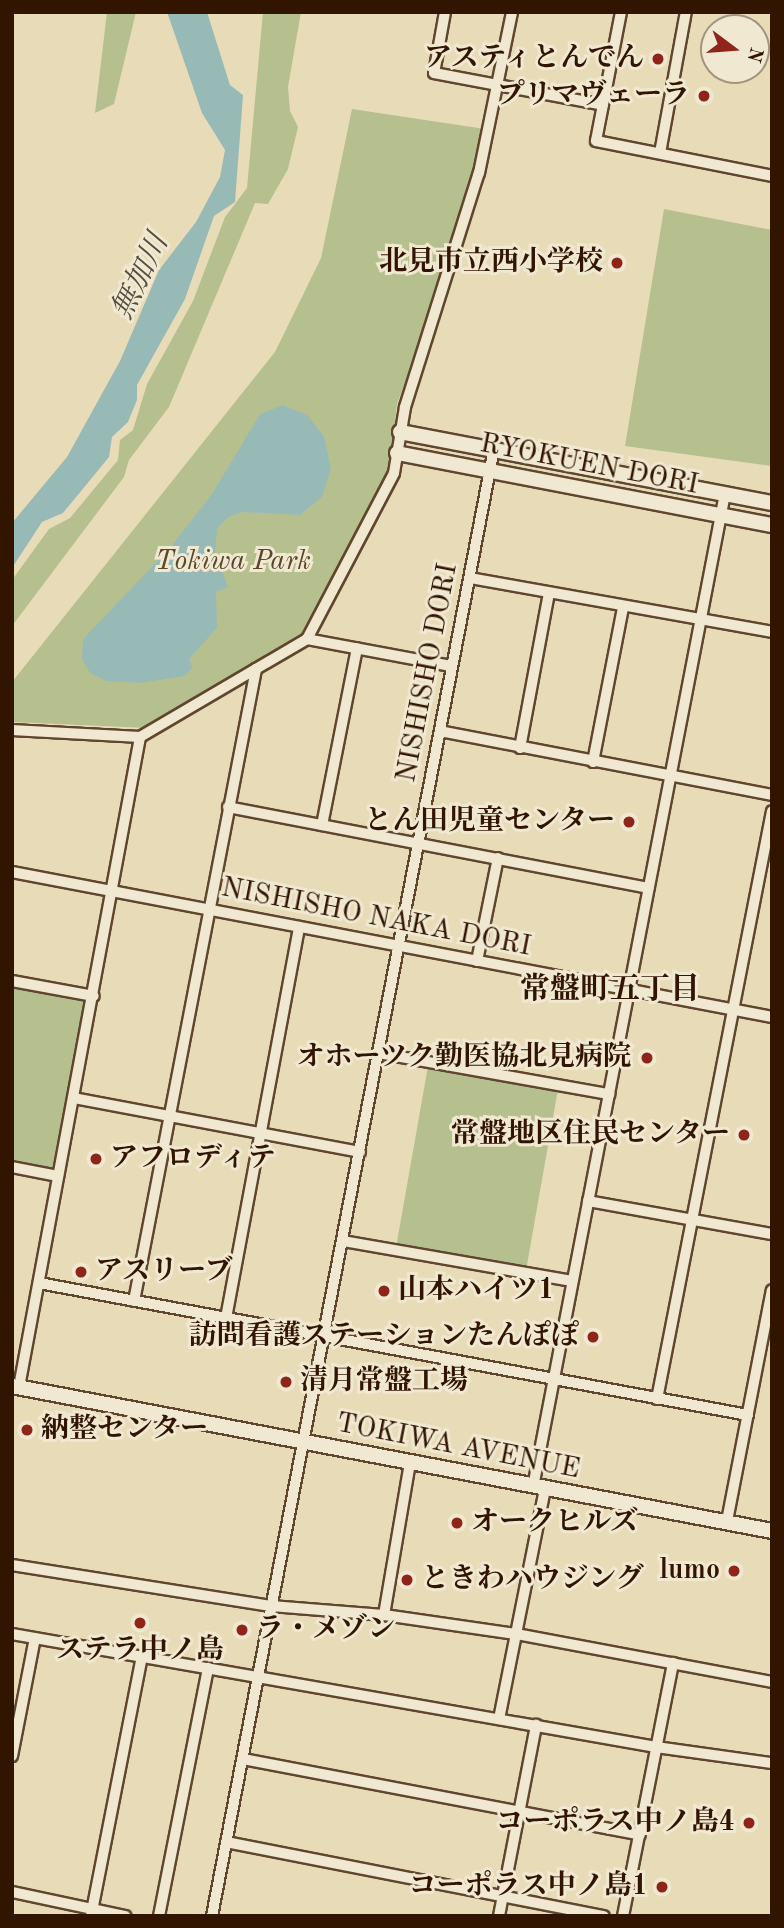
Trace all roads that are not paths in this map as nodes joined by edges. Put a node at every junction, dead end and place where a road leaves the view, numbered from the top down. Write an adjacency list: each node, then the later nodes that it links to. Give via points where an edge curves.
1 (445, 12): 5 (street, via 434,73)
2 (512, 12): 5 (street)
3 (621, 12): 6 (street)
4 (686, 12): 7 (street)
5 (499, 85): 6 (street); 9 (street, via 479,173)
6 (603, 105): 7 (street, via 596,141)
7 (660, 153): 8 (street)
8 (772, 176)
9 (400, 432): 10 (street, RYOKUEN DORI); 11 (street)
10 (494, 449): 12 (street, NISHISHO DORI); 13 (street, RYOKUEN DORI)
11 (397, 453): 12 (street, RYOKUEN DORI); 22 (street, via 394,473)
12 (491, 470): 15 (street, RYOKUEN DORI); 17 (street, NISHISHO DORI)
13 (725, 494): 14 (street, RYOKUEN DORI); 15 (street)
14 (772, 503)
15 (721, 516): 16 (street, RYOKUEN DORI); 20 (street)
16 (772, 525)
17 (470, 578): 18 (street); 24 (street, NISHISHO DORI)
18 (549, 593): 19 (street); 29 (street)
19 (623, 607): 20 (street); 30 (street)
20 (700, 620): 21 (street); 31 (street)
21 (772, 632)
22 (307, 639): 23 (street); 25 (street)
23 (357, 648): 24 (street); 35 (street)
24 (451, 666): 27 (street, NISHISHO DORI)
25 (256, 669): 28 (street); 33 (street)
26 (12, 730): 28 (street)
27 (440, 731): 29 (street); 36 (street, NISHISHO DORI)
28 (141, 737): 40 (street)
29 (520, 748): 30 (street)
30 (593, 762): 31 (street)
31 (670, 776): 32 (street); 39 (street)
32 (772, 794)
33 (228, 807): 35 (street); 41 (street)
34 (772, 811): 48 (street)
35 (322, 825): 36 (street)
36 (418, 843): 37 (street); 43 (street, NISHISHO DORI)
37 (498, 858): 39 (street); 44 (street)
38 (12, 872): 40 (street, NISHISHO NAKA DORI)
39 (648, 888): 46 (street)
40 (113, 891): 41 (street, NISHISHO NAKA DORI); 47 (street)
41 (209, 909): 42 (street, NISHISHO NAKA DORI); 53 (street)
42 (299, 927): 43 (street, NISHISHO NAKA DORI); 54 (street)
43 (397, 946): 44 (street, NISHISHO NAKA DORI); 50 (street, NISHISHO DORI)
44 (477, 961): 46 (street, NISHISHO NAKA DORI)
45 (12, 981): 47 (street)
46 (628, 990): 48 (street, NISHISHO NAKA DORI); 51 (street)
47 (94, 996): 52 (street)
48 (732, 1010): 49 (street, NISHISHO NAKA DORI); 59 (street)
49 (772, 1017)
50 (378, 1053): 51 (street); 55 (street, NISHISHO DORI)
51 (609, 1094): 58 (street)
52 (74, 1098): 53 (street); 57 (street)
53 (170, 1117): 54 (street); 65 (street)
54 (261, 1134): 55 (street); 66 (street)
55 (360, 1152): 61 (street, NISHISHO DORI)
56 (12, 1167): 57 (street)
57 (58, 1176): 63 (street)
58 (588, 1201): 59 (street); 62 (street)
59 (691, 1220): 60 (street); 71 (street)
60 (772, 1234)
61 (343, 1241): 62 (street); 68 (street, NISHISHO DORI)
62 (572, 1281): 69 (street)
63 (39, 1283): 65 (street); 70 (street)
64 (772, 1290): 67 (street)
65 (134, 1301): 66 (street)
66 (226, 1318): 68 (street)
67 (768, 1329): 72 (street)
68 (324, 1337): 69 (street); 73 (street, NISHISHO DORI)
69 (553, 1382): 71 (street); 75 (street)
70 (16, 1387): 73 (street, TOKIWA AVENUE)
71 (657, 1399): 72 (street)
72 (748, 1415): 76 (street)
73 (304, 1441): 74 (street, TOKIWA AVENUE); 79 (street, NISHISHO DORI)
74 (410, 1463): 75 (street, TOKIWA AVENUE); 80 (street)
75 (539, 1488): 76 (street, TOKIWA AVENUE); 82 (street)
76 (727, 1521): 77 (street, TOKIWA AVENUE)
77 (772, 1531)
78 (12, 1565): 79 (street)
79 (271, 1606): 80 (street); 87 (street, NISHISHO DORI)
80 (384, 1615): 82 (street)
81 (12, 1634): 83 (street)
82 (516, 1634): 85 (street); 89 (street)
83 (35, 1638): 84 (street); 92 (street)
84 (142, 1657): 86 (street); 100 (street)
85 (673, 1663): 88 (street); 91 (street)
86 (208, 1668): 87 (street); 102 (street)
87 (258, 1676): 89 (street); 93 (street, NISHISHO DORI)
88 (772, 1682)
89 (499, 1719): 90 (street)
90 (536, 1725): 91 (street); 95 (street)
91 (656, 1747): 94 (street); 96 (street)
92 (12, 1756)
93 (243, 1759): 95 (street); 97 (street, NISHISHO DORI)
94 (772, 1763)
95 (519, 1814): 96 (street); 99 (street)
96 (640, 1835): 106 (street)
97 (226, 1842): 99 (street); 103 (street, NISHISHO DORI)
98 (12, 1892): 100 (street)
99 (503, 1896): 104 (street); 105 (street)
100 (92, 1912): 101 (street)
101 (125, 1916)
102 (159, 1916)
103 (212, 1916)
104 (499, 1916)
105 (604, 1916)
106 (623, 1916)

